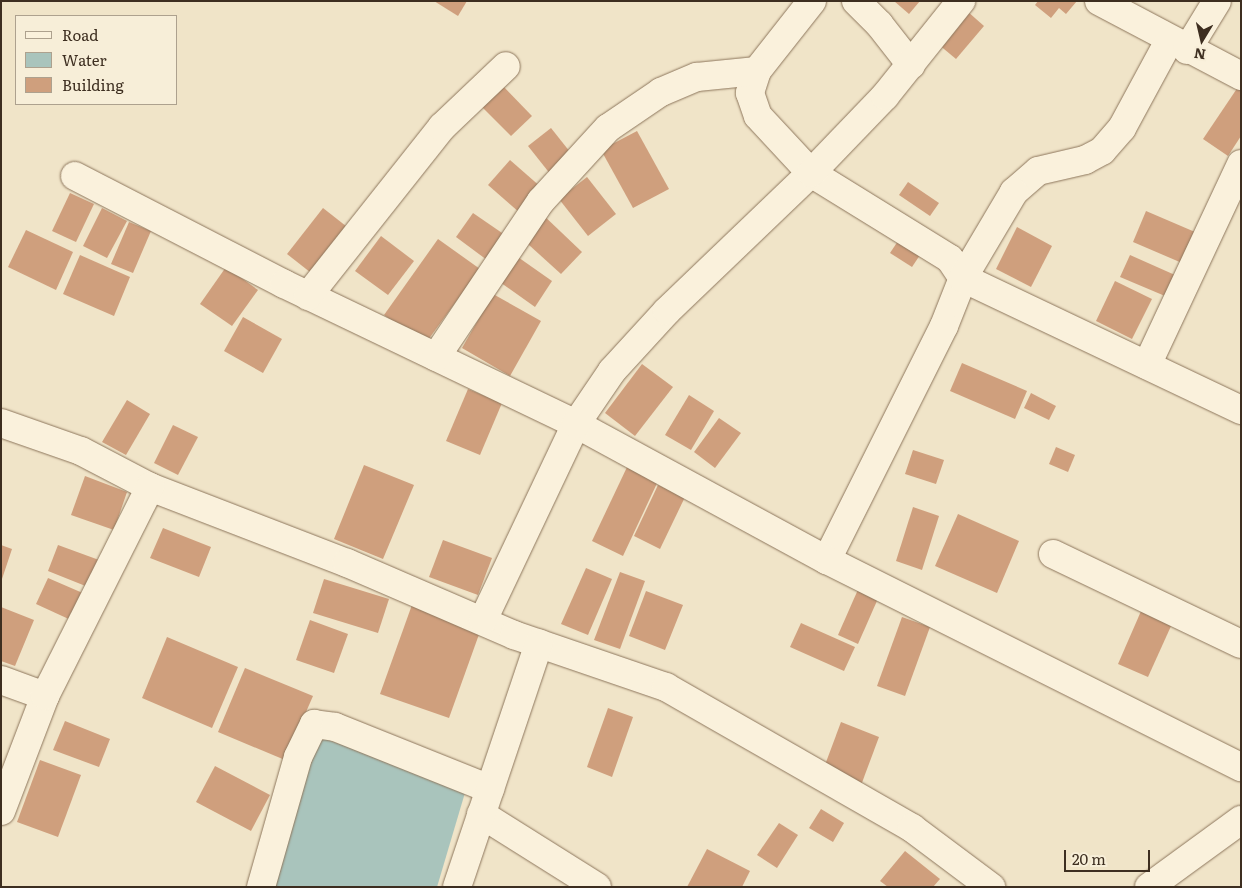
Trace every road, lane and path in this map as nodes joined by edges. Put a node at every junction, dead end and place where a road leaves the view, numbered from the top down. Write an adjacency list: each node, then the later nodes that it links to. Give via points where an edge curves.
1 (812, 1): 9 (street)
2 (856, 1): 7 (street, via 880,24)
3 (961, 1): 7 (street)
4 (1099, 1): 6 (street)
5 (1217, 1): 6 (street)
6 (1178, 45): 10 (street); 14 (street, via 1122,128 1102,151 1085,160 1038,171 1014,192)
7 (911, 65): 12 (street)
8 (506, 66): 15 (street, via 436,134)
9 (757, 71): 12 (street, via 750,93 758,116); 16 (street, via 697,78 661,92 608,128 541,201)
10 (1241, 76)
11 (1241, 164): 17 (street)
12 (811, 173): 14 (street, via 950,259); 20 (street, via 655,324 612,371)
13 (75, 176): 15 (street)
14 (963, 278): 17 (street); 23 (street, via 944,326)
15 (308, 296): 16 (street)
16 (436, 357): 20 (street)
17 (1147, 365): 18 (street)
18 (1241, 410)
19 (1, 423): 21 (street, via 81,451)
20 (576, 424): 23 (street); 24 (street)
21 (150, 487): 24 (street); 28 (street)
22 (1053, 554): 26 (street)
23 (826, 560): 29 (street)
24 (483, 620): 25 (street)
25 (539, 643): 30 (street); 37 (street, via 666,687 912,828)
26 (1241, 644)
27 (1, 680): 28 (street)
28 (45, 696): 31 (street)
29 (1241, 767)
30 (490, 789): 32 (street); 34 (street, via 335,727 314,724 298,757)
31 (1, 811)
32 (481, 814): 35 (street); 36 (street)
33 (1241, 820): 38 (street)
34 (261, 887)
35 (457, 887)
36 (597, 887)
37 (991, 887)
38 (1149, 887)

